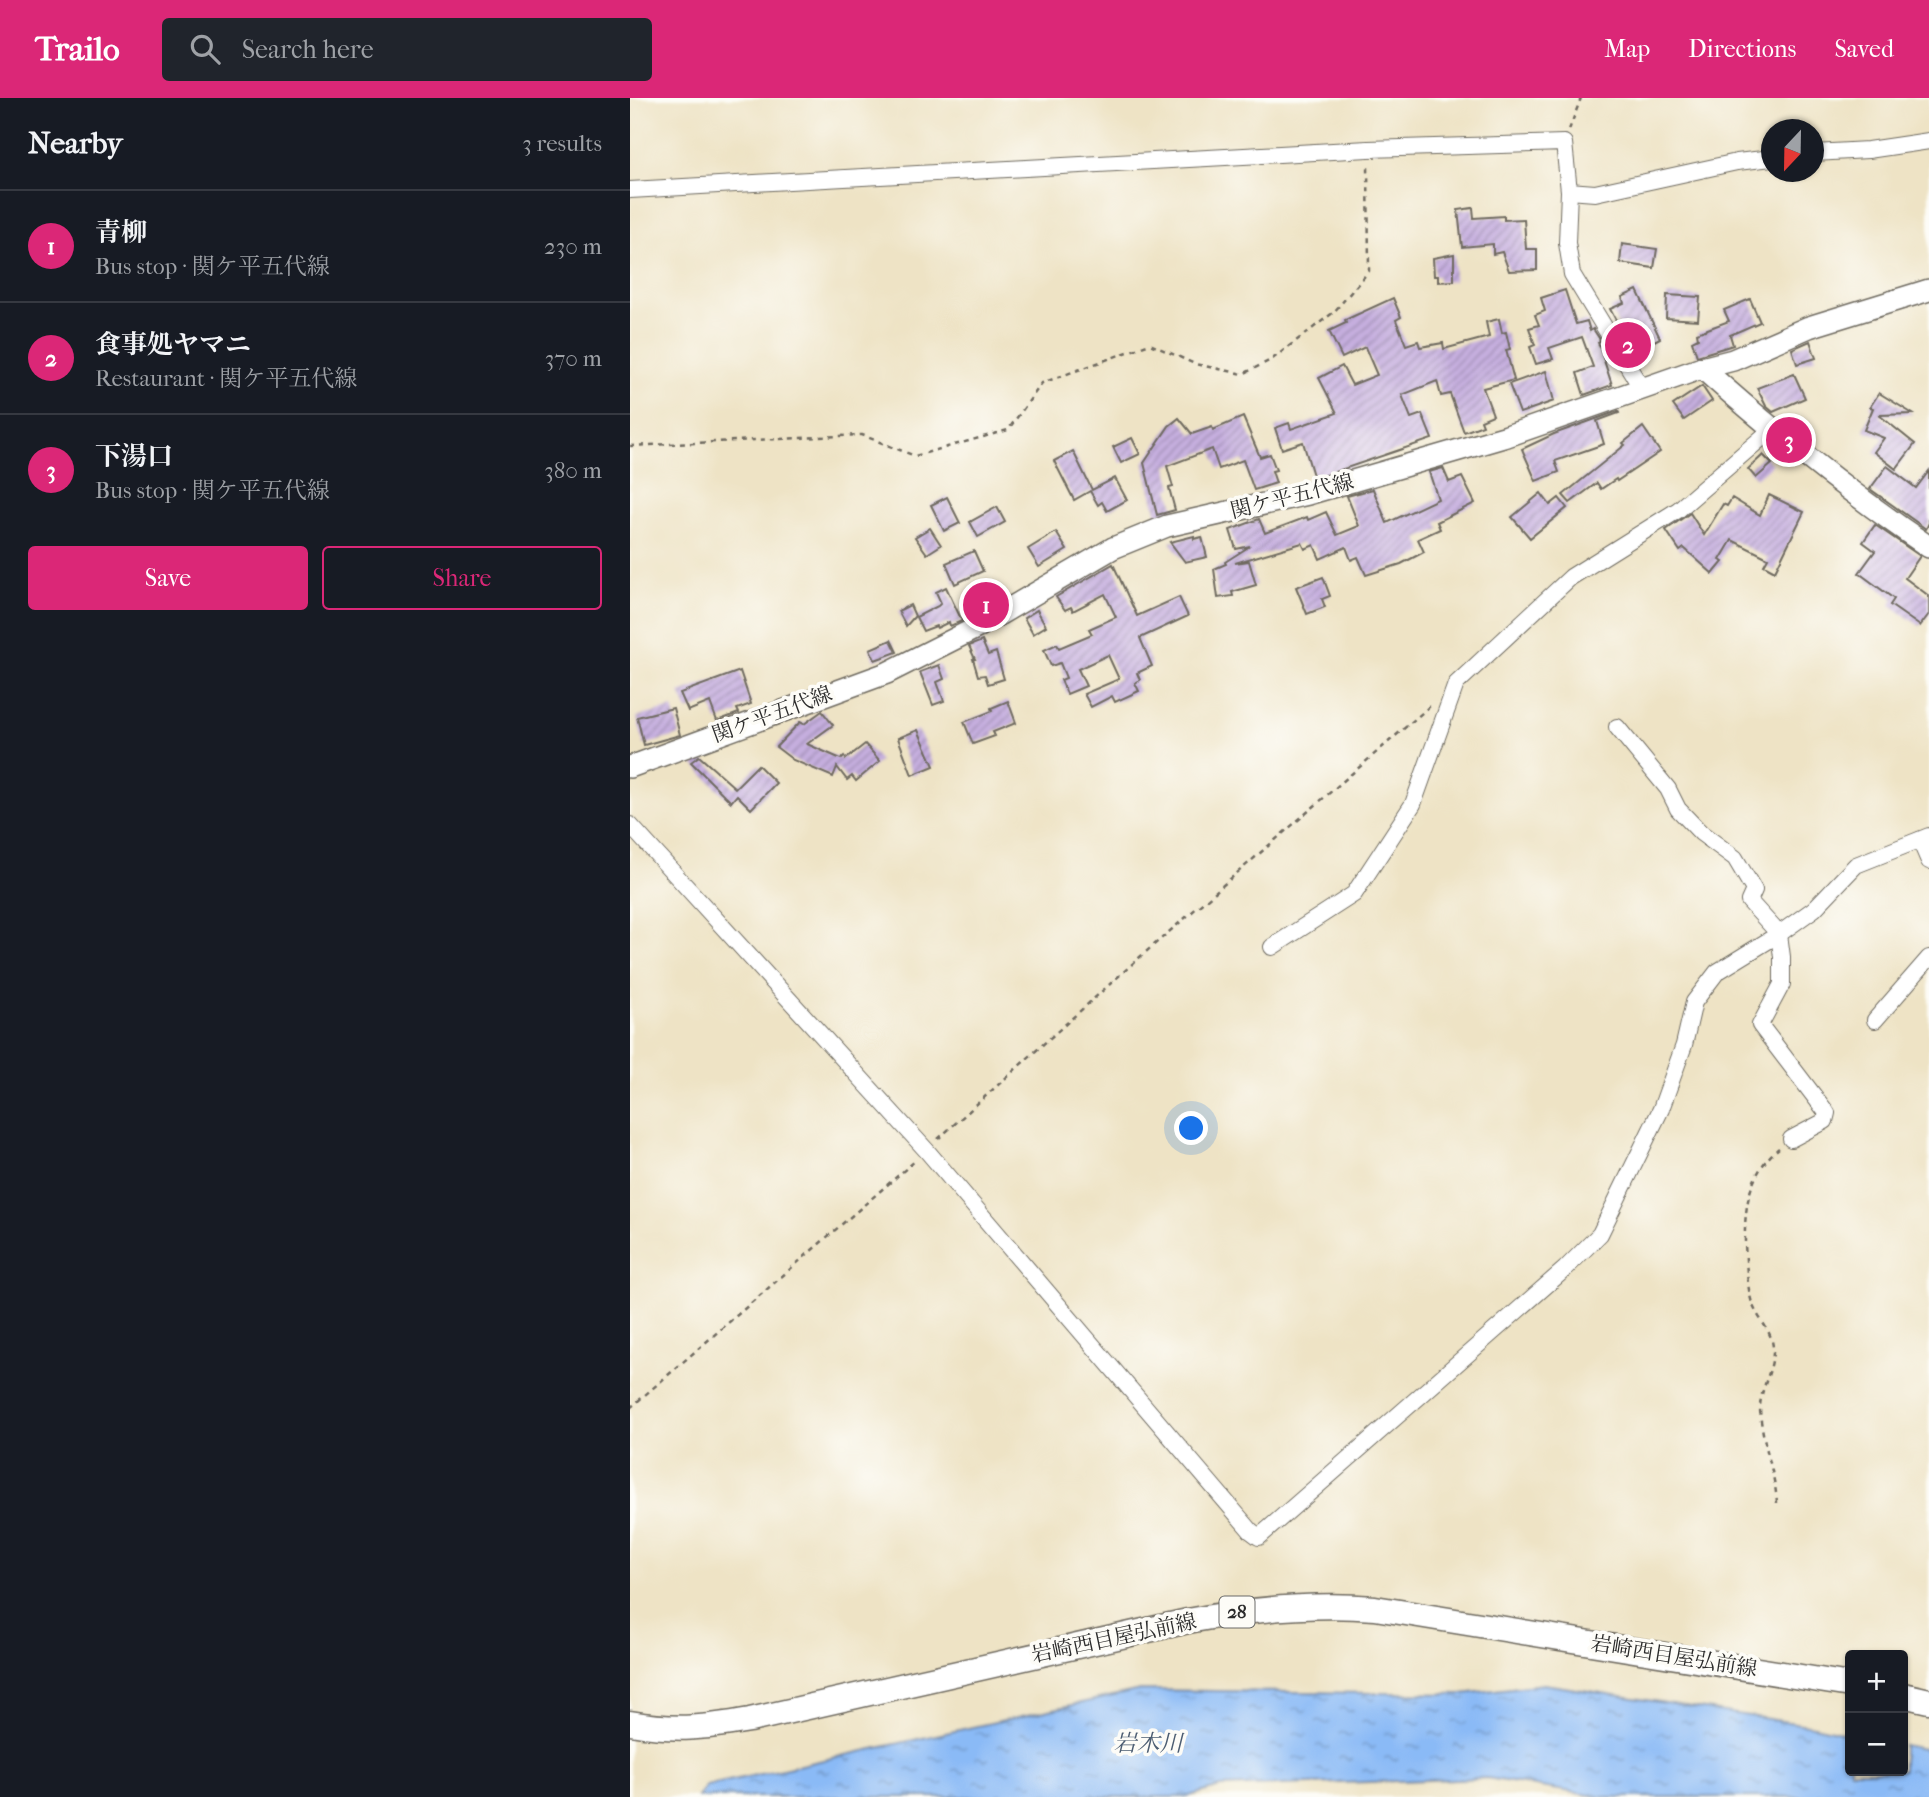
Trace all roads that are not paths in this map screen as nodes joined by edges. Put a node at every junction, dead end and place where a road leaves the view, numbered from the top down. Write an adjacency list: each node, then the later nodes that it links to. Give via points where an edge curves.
1 (1929, 141): 2 (street)
2 (1824, 152)
3 (1761, 159): 5 (street, via 1595,193)
4 (630, 190): 5 (street, via 1368,149 1564,143)
5 (1569, 191): 8 (street, via 1567,243 1572,274)
6 (1929, 290): 7 (main road, 関ケ平五代線, via 1809,327 1733,360)
7 (1702, 368): 8 (main road, 関ケ平五代線); 9 (main road)
8 (1642, 389): 12 (main road, 関ケ平五代線, via 1507,436 1335,486 1167,526 1113,548 978,627 887,673)
9 (1772, 429): 10 (main road, via 1876,512); 17 (street, via 1678,510 1571,577 1456,684 1413,804 1354,894)
10 (1928, 545)
11 (1617, 727): 16 (street, via 1678,808 1701,833 1735,858 1754,890 1749,901)
12 (630, 767)
13 (630, 825): 16 (street, via 927,1151 1259,1537 1600,1234 1661,1109 1694,1002 1717,972)
14 (1925, 838): 15 (street); 16 (street, via 1856,865 1814,909)
15 (1929, 861)
16 (1779, 934): 20 (street, via 1782,984 1760,1025 1827,1112 1825,1121)
17 (1272, 947)
18 (1929, 958): 19 (street)
19 (1875, 1020)
20 (1791, 1139)
21 (1845, 1684): 24 (main road, 岩崎西目屋弘前線 / 28, via 1375,1608 1306,1605 1188,1621 714,1727 679,1729)
22 (1908, 1696): 23 (main road)
23 (1929, 1701)
24 (630, 1723)

